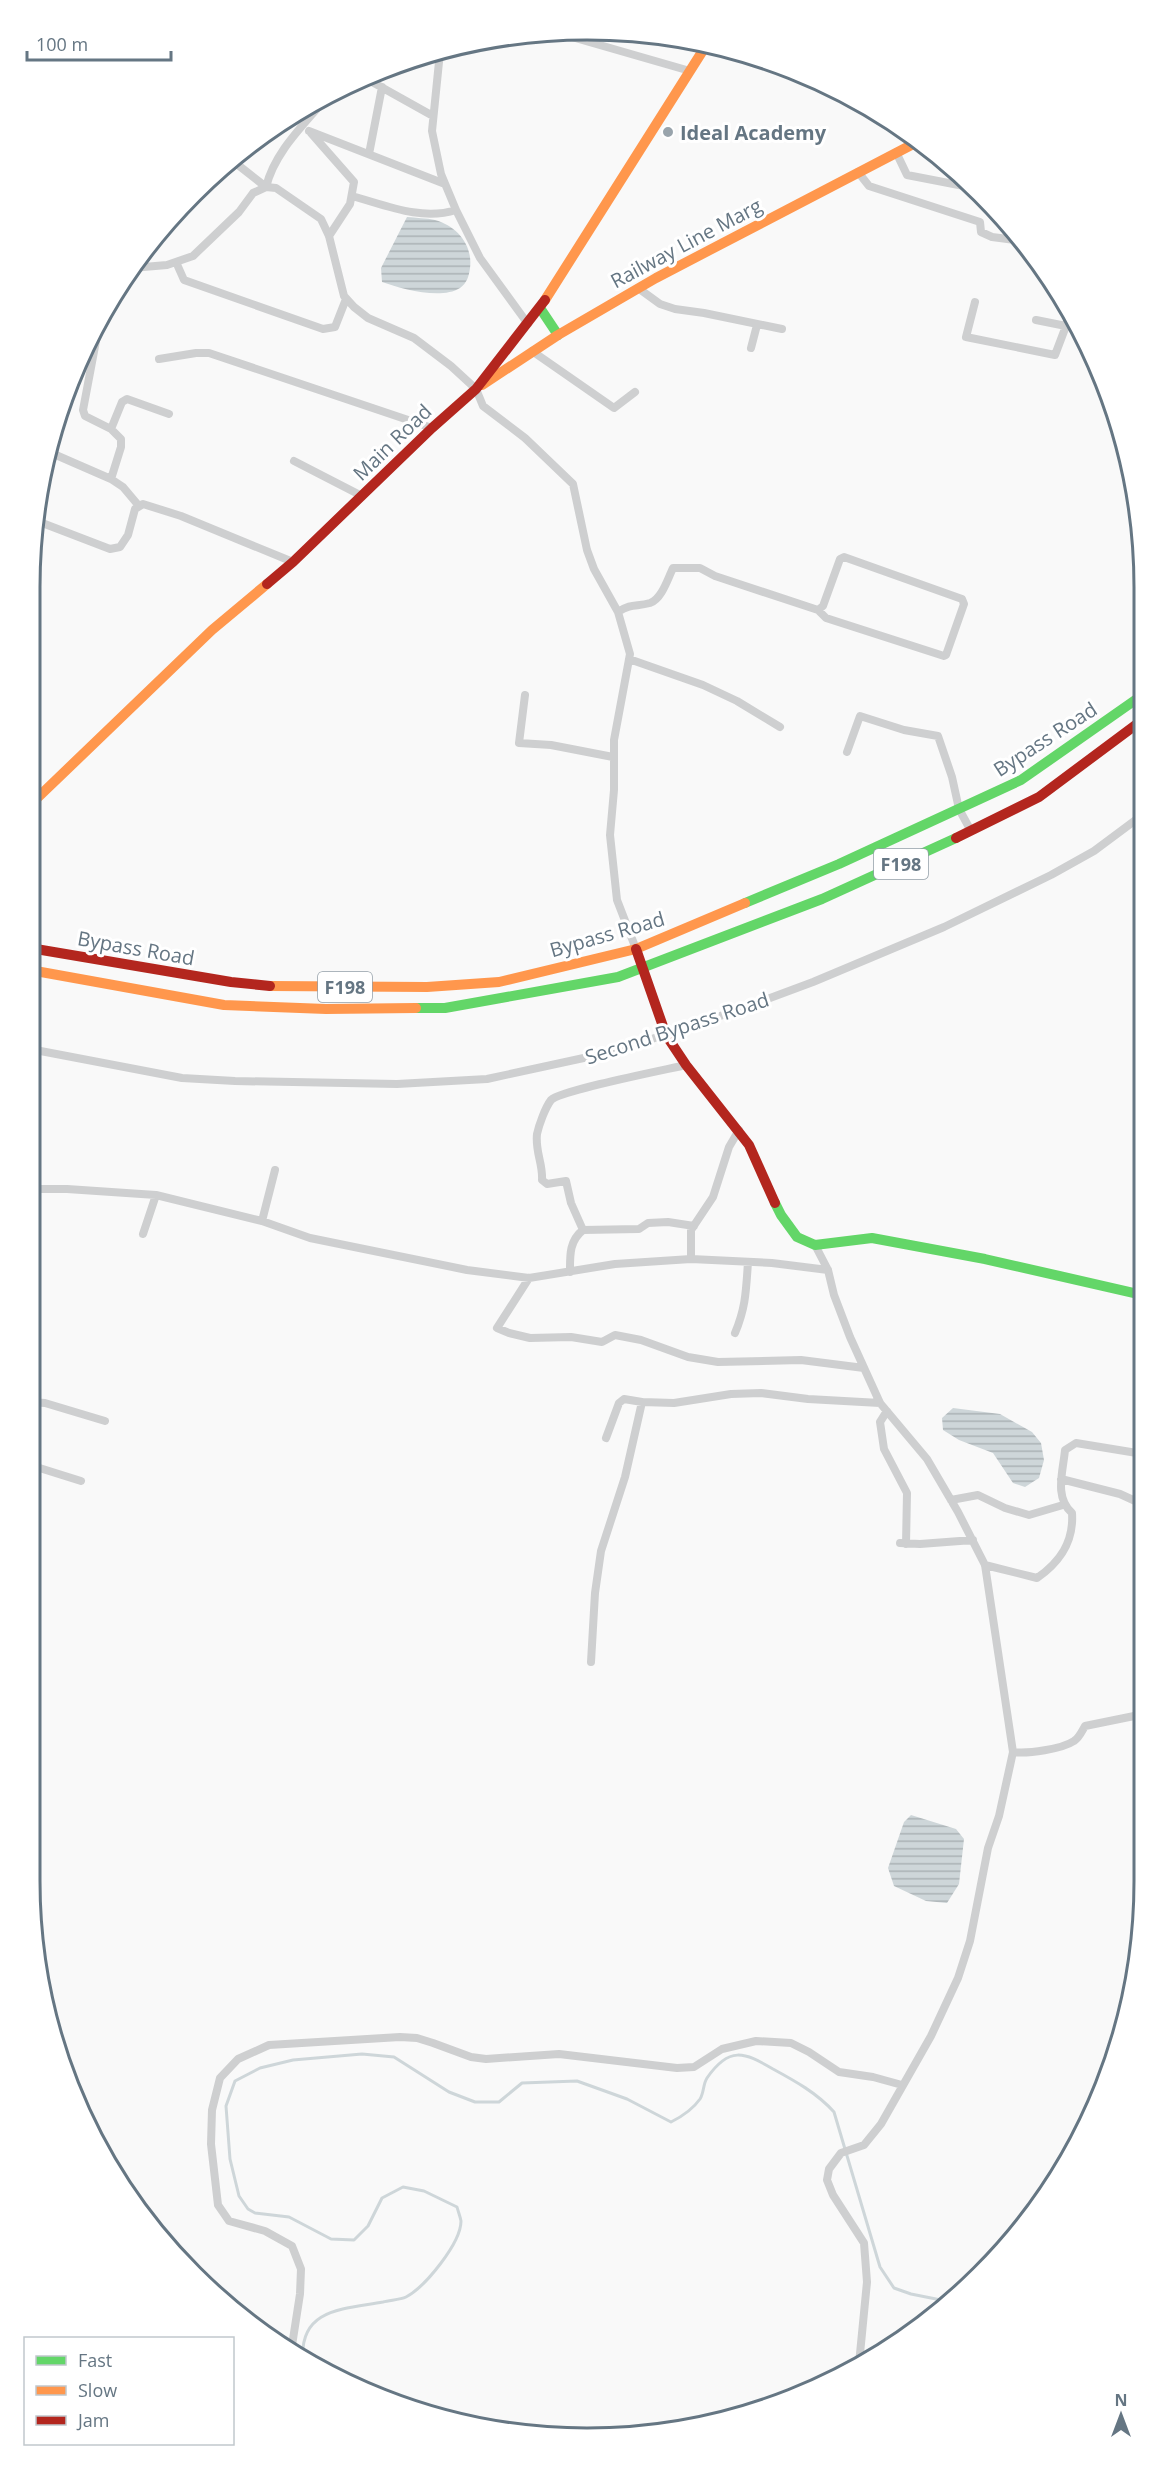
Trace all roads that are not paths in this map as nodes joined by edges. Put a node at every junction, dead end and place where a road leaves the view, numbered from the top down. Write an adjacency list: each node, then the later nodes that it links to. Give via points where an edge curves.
1 (598, 41): 4 (street)
2 (702, 53): 4 (main road, Main Road)
3 (439, 61): 8 (street)
4 (690, 71): 27 (main road, Main Road)
5 (375, 83): 6 (street)
6 (382, 87): 8 (street); 12 (street)
7 (317, 112): 9 (street)
8 (433, 116): 15 (street, via 436,155)
9 (307, 128): 12 (street); 17 (street, via 281,152); 18 (street, via 351,176 355,188)
10 (908, 145): 11 (main road, Railway Line Marg)
11 (896, 152): 14 (main road, Railway Line Marg); 16 (street, via 907,175)
12 (369, 154): 15 (street)
13 (240, 166): 17 (street)
14 (858, 172): 21 (street, via 869,186 980,222 981,232); 24 (main road, Railway Line Marg)
15 (445, 184): 19 (street)
16 (957, 185)
17 (266, 187): 20 (street, via 276,189 321,219); 22 (street, via 253,193 193,256)
18 (352, 196): 19 (street, via 396,210 434,214); 20 (street)
19 (456, 210): 29 (street, via 480,258)
20 (329, 236): 25 (street)
21 (1009, 239)
22 (176, 262): 23 (street); 25 (street, via 184,280 323,329 335,327)
23 (145, 267)
24 (638, 288): 30 (street, via 660,304 675,309); 33 (main road, Railway Line Marg)
25 (346, 299): 38 (street, via 368,318 414,338)
26 (975, 302): 31 (street, via 966,337 1055,355)
27 (540, 308): 29 (main road, Main Road); 33 (main road)
28 (1036, 320): 31 (street)
29 (528, 324): 38 (main road, Main Road)
30 (757, 325): 32 (street); 34 (street)
31 (1066, 326)
32 (782, 329)
33 (558, 335): 35 (main road, Railway Line Marg)
34 (751, 348)
35 (532, 351): 38 (main road, Railway Line Marg); 39 (street, via 614,408)
36 (94, 353): 42 (street, via 83,410 85,416)
37 (159, 359): 41 (street, via 209,353)
38 (476, 389): 41 (main road, Main Road); 51 (street, via 483,406 525,438 573,484 587,550)
39 (635, 392)
40 (169, 414): 42 (street, via 127,399)
41 (432, 428): 46 (main road, Main Road)
42 (111, 429): 45 (street, via 121,439)
43 (57, 455): 45 (street)
44 (294, 460): 46 (street)
45 (111, 479): 47 (street)
46 (362, 496): 49 (main road, Main Road)
47 (139, 506): 48 (street, via 120,547 110,549); 49 (street, via 181,516)
48 (44, 523)
49 (293, 562): 59 (main road, Main Road, via 212,630)
50 (818, 610): 50 (street, via 826,618 944,656 964,604 962,599 844,557); 51 (street, via 700,568 673,568 651,603 630,605)
51 (618, 612): 52 (street)
52 (629, 659): 56 (street, via 703,685); 58 (street)
53 (525, 694): 58 (street, via 519,743)
54 (1134, 701): 60 (main road, Bypass Road / F198, via 1021,780)
55 (1134, 726): 62 (main road, Bypass Road / F198, via 1039,797)
56 (780, 727)
57 (847, 752): 60 (street, via 860,716 938,736)
58 (613, 757): 63 (street, via 610,835 617,900)
59 (40, 795)
60 (958, 808): 62 (street); 63 (main road, Bypass Road / F198, via 839,864)
61 (1134, 821): 69 (street, Second Bypass Road, via 1094,851 1051,875 944,927 813,982)
62 (971, 831): 65 (main road, Bypass Road / F198, via 851,887)
63 (636, 949): 65 (main road); 67 (main road, Bypass Road / F198, via 499,982)
64 (40, 950): 67 (main road, Bypass Road / F198, via 231,982)
65 (642, 969): 68 (main road, Bypass Road / F198, via 618,977 445,1008); 69 (main road)
66 (40, 972): 68 (main road, Bypass Road / F198, via 224,1005)
67 (326, 987): 68 (main road)
68 (326, 1009)
69 (666, 1035): 70 (street, Second Bypass Road, via 616,1051 487,1079 397,1084 182,1078); 71 (main road)
70 (40, 1051)
71 (686, 1065): 72 (main road); 78 (street, via 573,1089 552,1100 537,1134 542,1180 547,1184 566,1181)
72 (739, 1130): 77 (street, via 712,1197); 80 (main road, via 781,1215 797,1237)
73 (275, 1170): 76 (street)
74 (40, 1189): 75 (street)
75 (156, 1195): 76 (street); 79 (street)
76 (262, 1221): 85 (street, via 321,1241)
77 (694, 1226): 78 (street, via 668,1222 648,1223 639,1229); 81 (street)
78 (583, 1230): 84 (street, via 570,1248)
79 (143, 1234)
80 (815, 1245): 83 (street); 86 (main road, via 872,1238)
81 (691, 1259): 82 (street); 84 (street, via 615,1264)
82 (748, 1262): 83 (street); 87 (street, via 747,1298)
83 (828, 1270): 88 (street)
84 (570, 1272): 85 (street)
85 (529, 1278): 88 (street, via 497,1328 530,1338 571,1337 602,1342 615,1335 718,1362 801,1360)
86 (1134, 1293)
87 (735, 1333)
88 (864, 1368): 90 (street)
89 (642, 1402): 90 (street, via 674,1403 761,1393); 94 (street, via 624,1399); 104 (street, via 625,1477 601,1551)
90 (880, 1403): 92 (street)
91 (40, 1405): 93 (street)
92 (886, 1411): 99 (street, via 927,1459); 102 (street, via 879,1422 884,1449 908,1492 903,1543)
93 (105, 1421)
94 (606, 1438)
95 (1134, 1453): 97 (street, via 1076,1443 1065,1450)
96 (40, 1468): 98 (street)
97 (1061, 1479): 100 (street); 101 (street)
98 (81, 1481)
99 (951, 1500): 101 (street, via 978,1495 1029,1515); 102 (street)
100 (1134, 1501)
101 (1063, 1505): 103 (street, via 1072,1513 1069,1544 1053,1567 1037,1578)
102 (973, 1540): 103 (street)
103 (985, 1565): 106 (street)
104 (591, 1662)
105 (1134, 1716): 106 (street, via 1085,1726 1076,1740 1065,1746)
106 (1014, 1752): 107 (street, via 958,1978)
107 (902, 2085): 108 (street, via 839,2072 791,2043 756,2041 722,2049 694,2067 677,2068 560,2054 471,2058 417,2038 269,2045 238,2059 220,2078 212,2110 211,2144 218,2205 229,2221 265,2231 292,2246 301,2270); 109 (street, via 864,2145 841,2153 829,2169 827,2180 832,2195 864,2243 867,2282)
108 (293, 2341)
109 (860, 2356)

